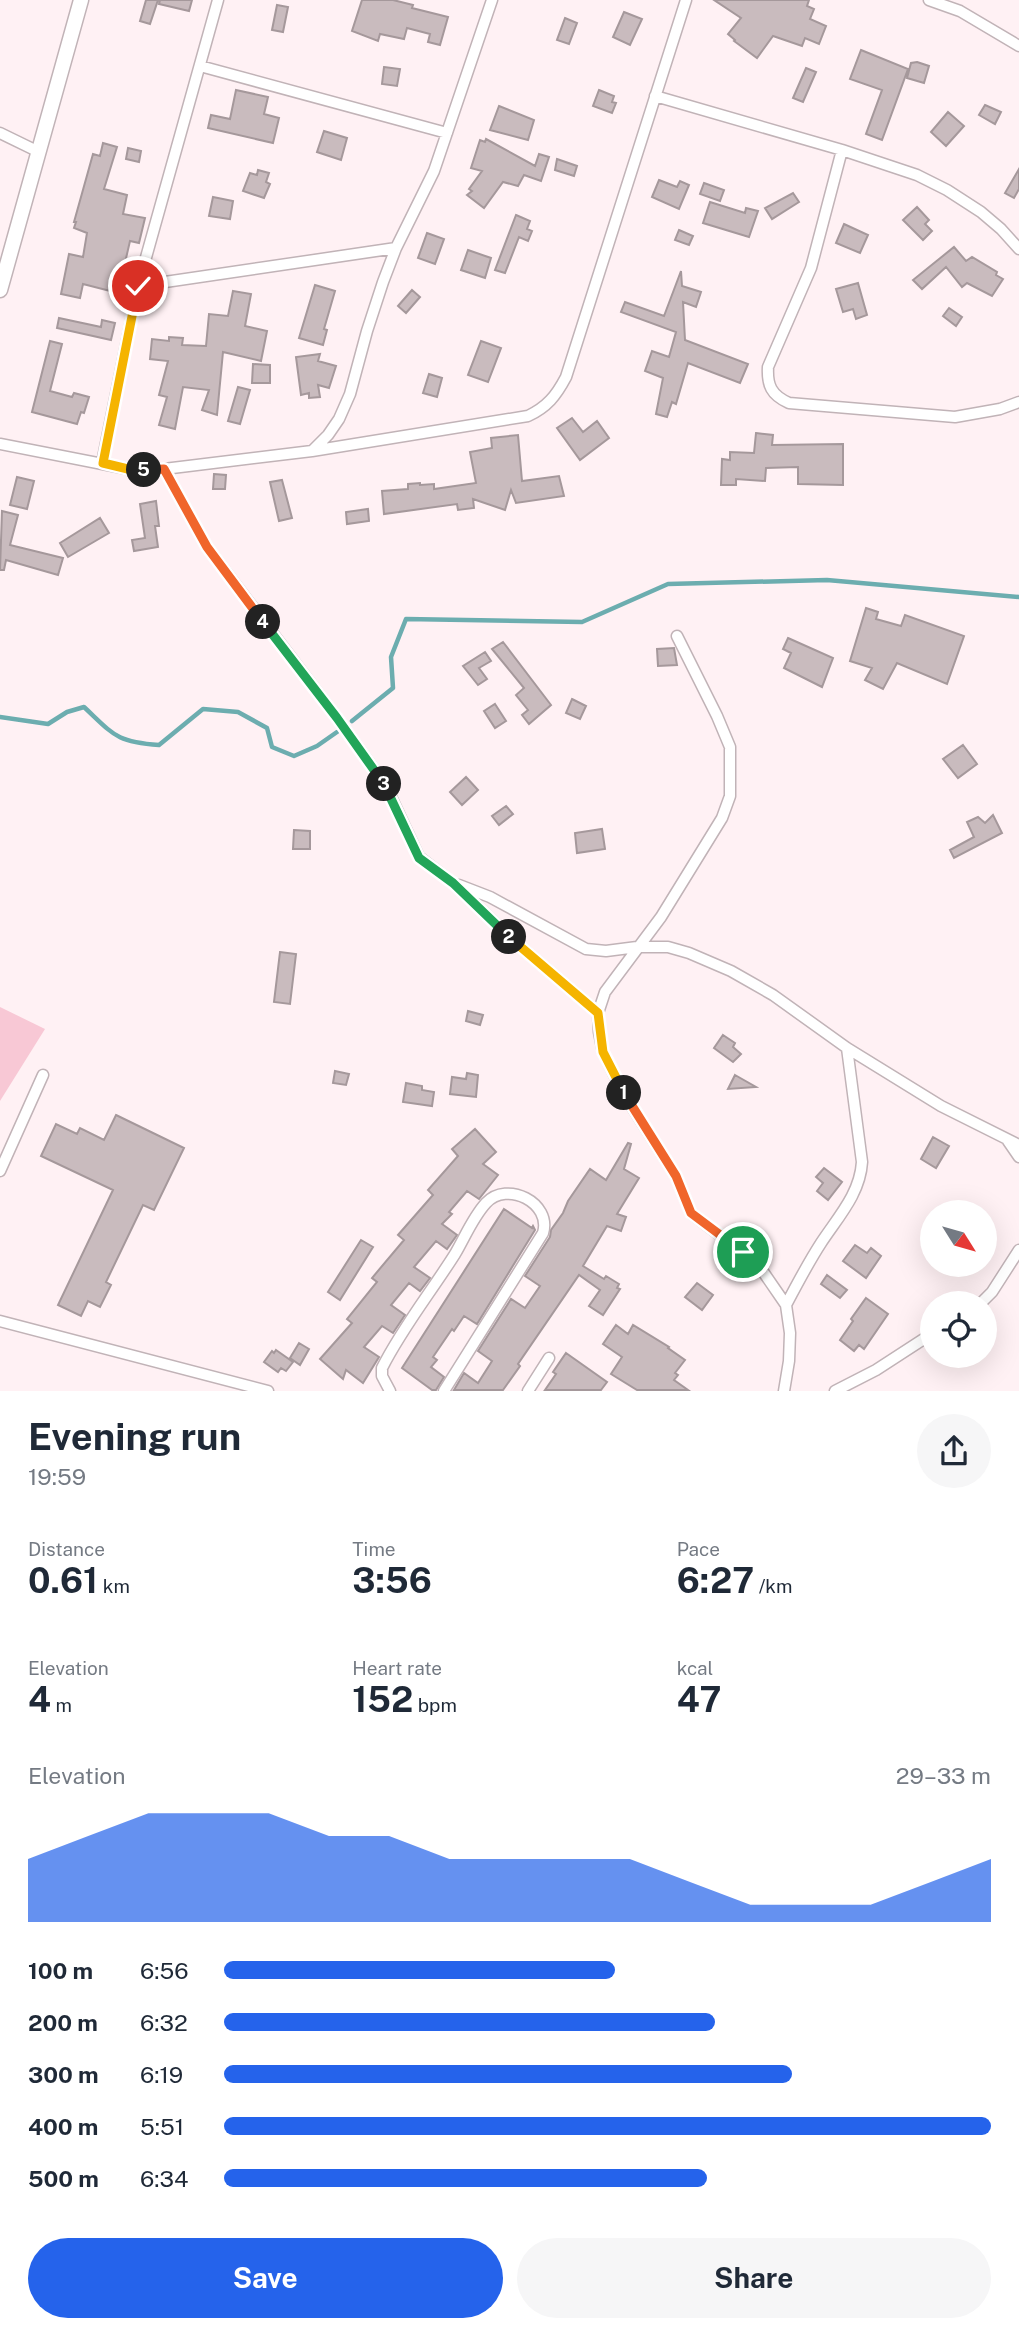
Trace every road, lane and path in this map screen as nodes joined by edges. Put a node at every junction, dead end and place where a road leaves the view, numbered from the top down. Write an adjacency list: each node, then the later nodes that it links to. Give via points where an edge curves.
1 (80, 0): 12 (street)
2 (218, 0): 7 (street)
3 (492, 0): 10 (street)
4 (686, 0): 8 (street)
5 (929, 0): 6 (street, via 960,11)
6 (1019, 46)
7 (200, 66): 10 (street); 15 (street)
8 (655, 96): 11 (street); 19 (street, via 558,394 528,416)
9 (0, 133): 12 (street)
10 (447, 133): 13 (street, via 434,171)
11 (842, 150): 14 (street, via 947,190 981,212); 17 (street, via 811,268 768,367 770,390 789,402 954,417)
12 (39, 152): 16 (street)
13 (396, 248): 15 (street); 19 (street, via 340,419)
14 (1019, 249)
15 (138, 286): 20 (street)
16 (0, 290)
17 (1019, 402)
18 (0, 444): 20 (street)
19 (312, 451): 21 (street)
20 (103, 463): 21 (street, via 128,469)
21 (164, 469): 23 (street, via 207,547 386,786 419,858)
22 (677, 636): 24 (street, via 730,747 730,796 702,852)
23 (453, 883): 24 (street, via 490,897 586,949); 25 (street)
24 (637, 947): 25 (street, via 605,992); 26 (street, via 668,947 731,971)
25 (598, 1013): 34 (street, via 603,1052 676,1176 691,1213 743,1252)
26 (847, 1048): 28 (street, via 961,1118); 34 (street, via 861,1178)
27 (44, 1075): 31 (street)
28 (1006, 1139): 29 (street); 30 (street)
29 (1019, 1145)
30 (1019, 1157)
31 (0, 1171)
32 (1019, 1250): 33 (street)
33 (993, 1291)
34 (786, 1305): 42 (street, via 790,1333)
35 (0, 1321): 38 (street)
36 (920, 1342): 43 (street)
37 (549, 1358): 41 (street)
38 (268, 1391)
39 (390, 1391): 40 (street, via 382,1368 478,1213 492,1197 522,1195 544,1220 543,1233)
40 (444, 1391)
41 (528, 1391)
42 (784, 1391)
43 (835, 1391)

